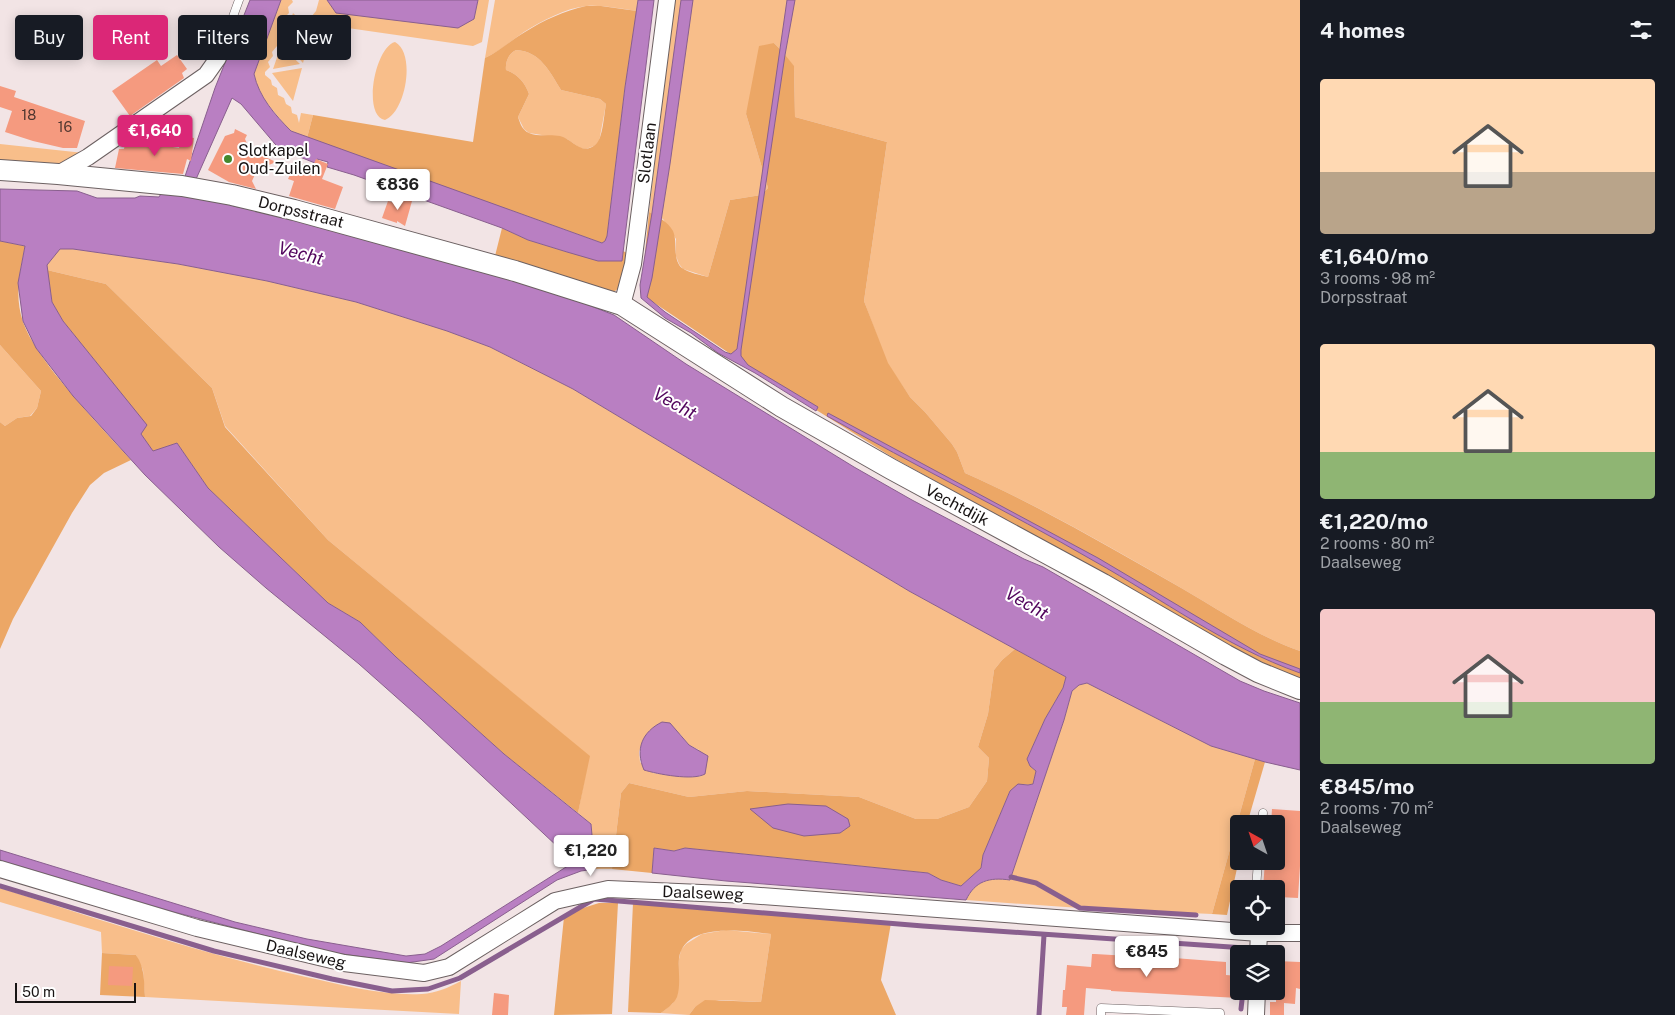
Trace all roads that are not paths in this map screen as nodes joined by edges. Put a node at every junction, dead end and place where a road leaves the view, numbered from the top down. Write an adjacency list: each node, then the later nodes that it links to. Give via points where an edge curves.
1 (239, 0): 3 (lane)
2 (667, 0): 7 (street, Slotlaan, via 632,264)
3 (234, 15)
4 (217, 60): 6 (street, via 206,75 88,157)
5 (0, 170): 6 (street, Dorpsstraat)
6 (58, 174): 7 (street, Dorpsstraat, via 232,195 515,271)
7 (622, 305): 8 (street, Vechtdijk, via 782,407 891,469 1226,655)
8 (1300, 689)
9 (0, 869): 10 (street, Daalseweg, via 207,930 344,963 424,974 449,967 554,901 608,889 748,895)
10 (1230, 928)
11 (1285, 932): 12 (street, Daalseweg)
12 (1300, 933)
13 (1257, 1000): 16 (street)
14 (1101, 1015): 15 (lane, via 1101,1008)
15 (1220, 1015)
16 (1256, 1015)

